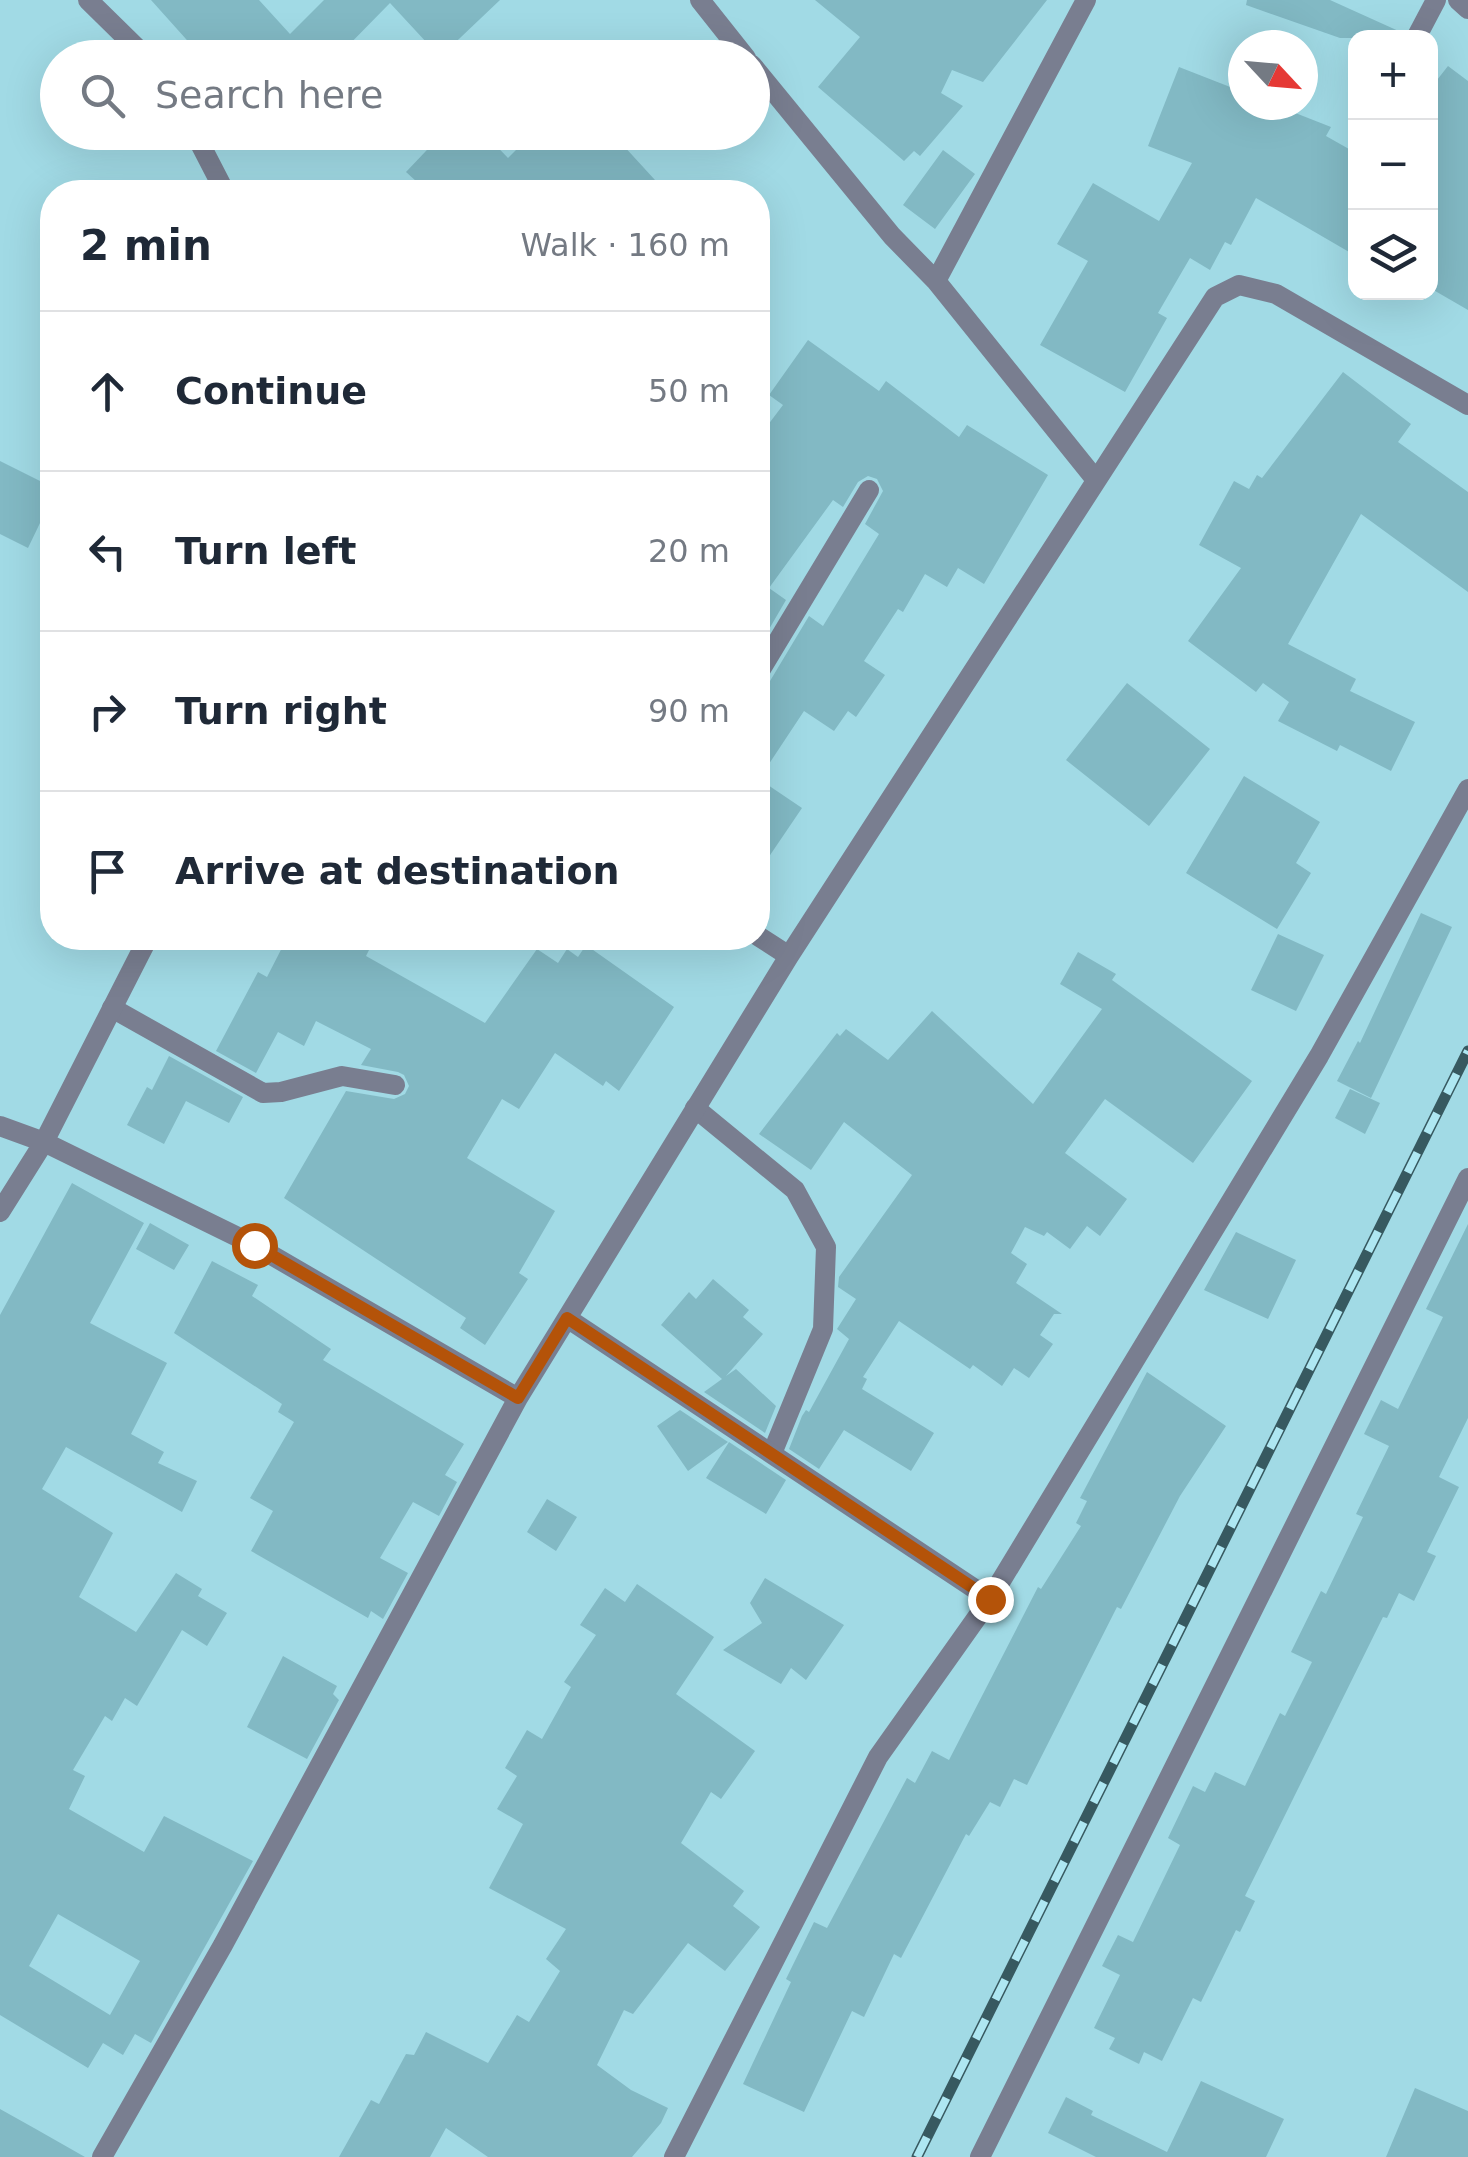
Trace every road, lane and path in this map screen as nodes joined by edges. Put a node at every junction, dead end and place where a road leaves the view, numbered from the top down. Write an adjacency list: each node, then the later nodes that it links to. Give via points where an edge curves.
1 (88, 0): 8 (street)
2 (700, 0): 9 (street)
3 (1086, 0): 13 (street)
4 (1436, 0): 7 (street)
5 (1458, 0): 6 (street)
6 (1468, 8)
7 (1420, 30)
8 (129, 40)
9 (732, 40)
10 (770, 87): 13 (street)
11 (203, 150): 12 (street)
12 (219, 180)
13 (936, 281): 15 (street)
14 (1468, 405): 15 (street, via 1276,294 1239,285 1215,297)
15 (1096, 480): 21 (street)
16 (868, 490): 17 (street)
17 (770, 654)
18 (1468, 789): 32 (street, via 1320,1056)
19 (770, 944): 21 (street)
20 (142, 950): 22 (street)
21 (789, 956): 24 (street)
22 (112, 1008): 23 (street, via 262,1093 342,1076); 26 (street)
23 (396, 1085)
24 (695, 1108): 29 (street); 31 (street, via 795,1190 826,1247 823,1329)
25 (0, 1126): 26 (street)
26 (44, 1142): 28 (street); 30 (street, via 254,1245)
27 (1468, 1178): 35 (street)
28 (0, 1212)
29 (567, 1318): 30 (street); 31 (street)
30 (518, 1398): 33 (street)
31 (772, 1452): 32 (street)
32 (990, 1599): 34 (street, via 878,1757)
33 (102, 2157)
34 (674, 2157)
35 (980, 2157)

